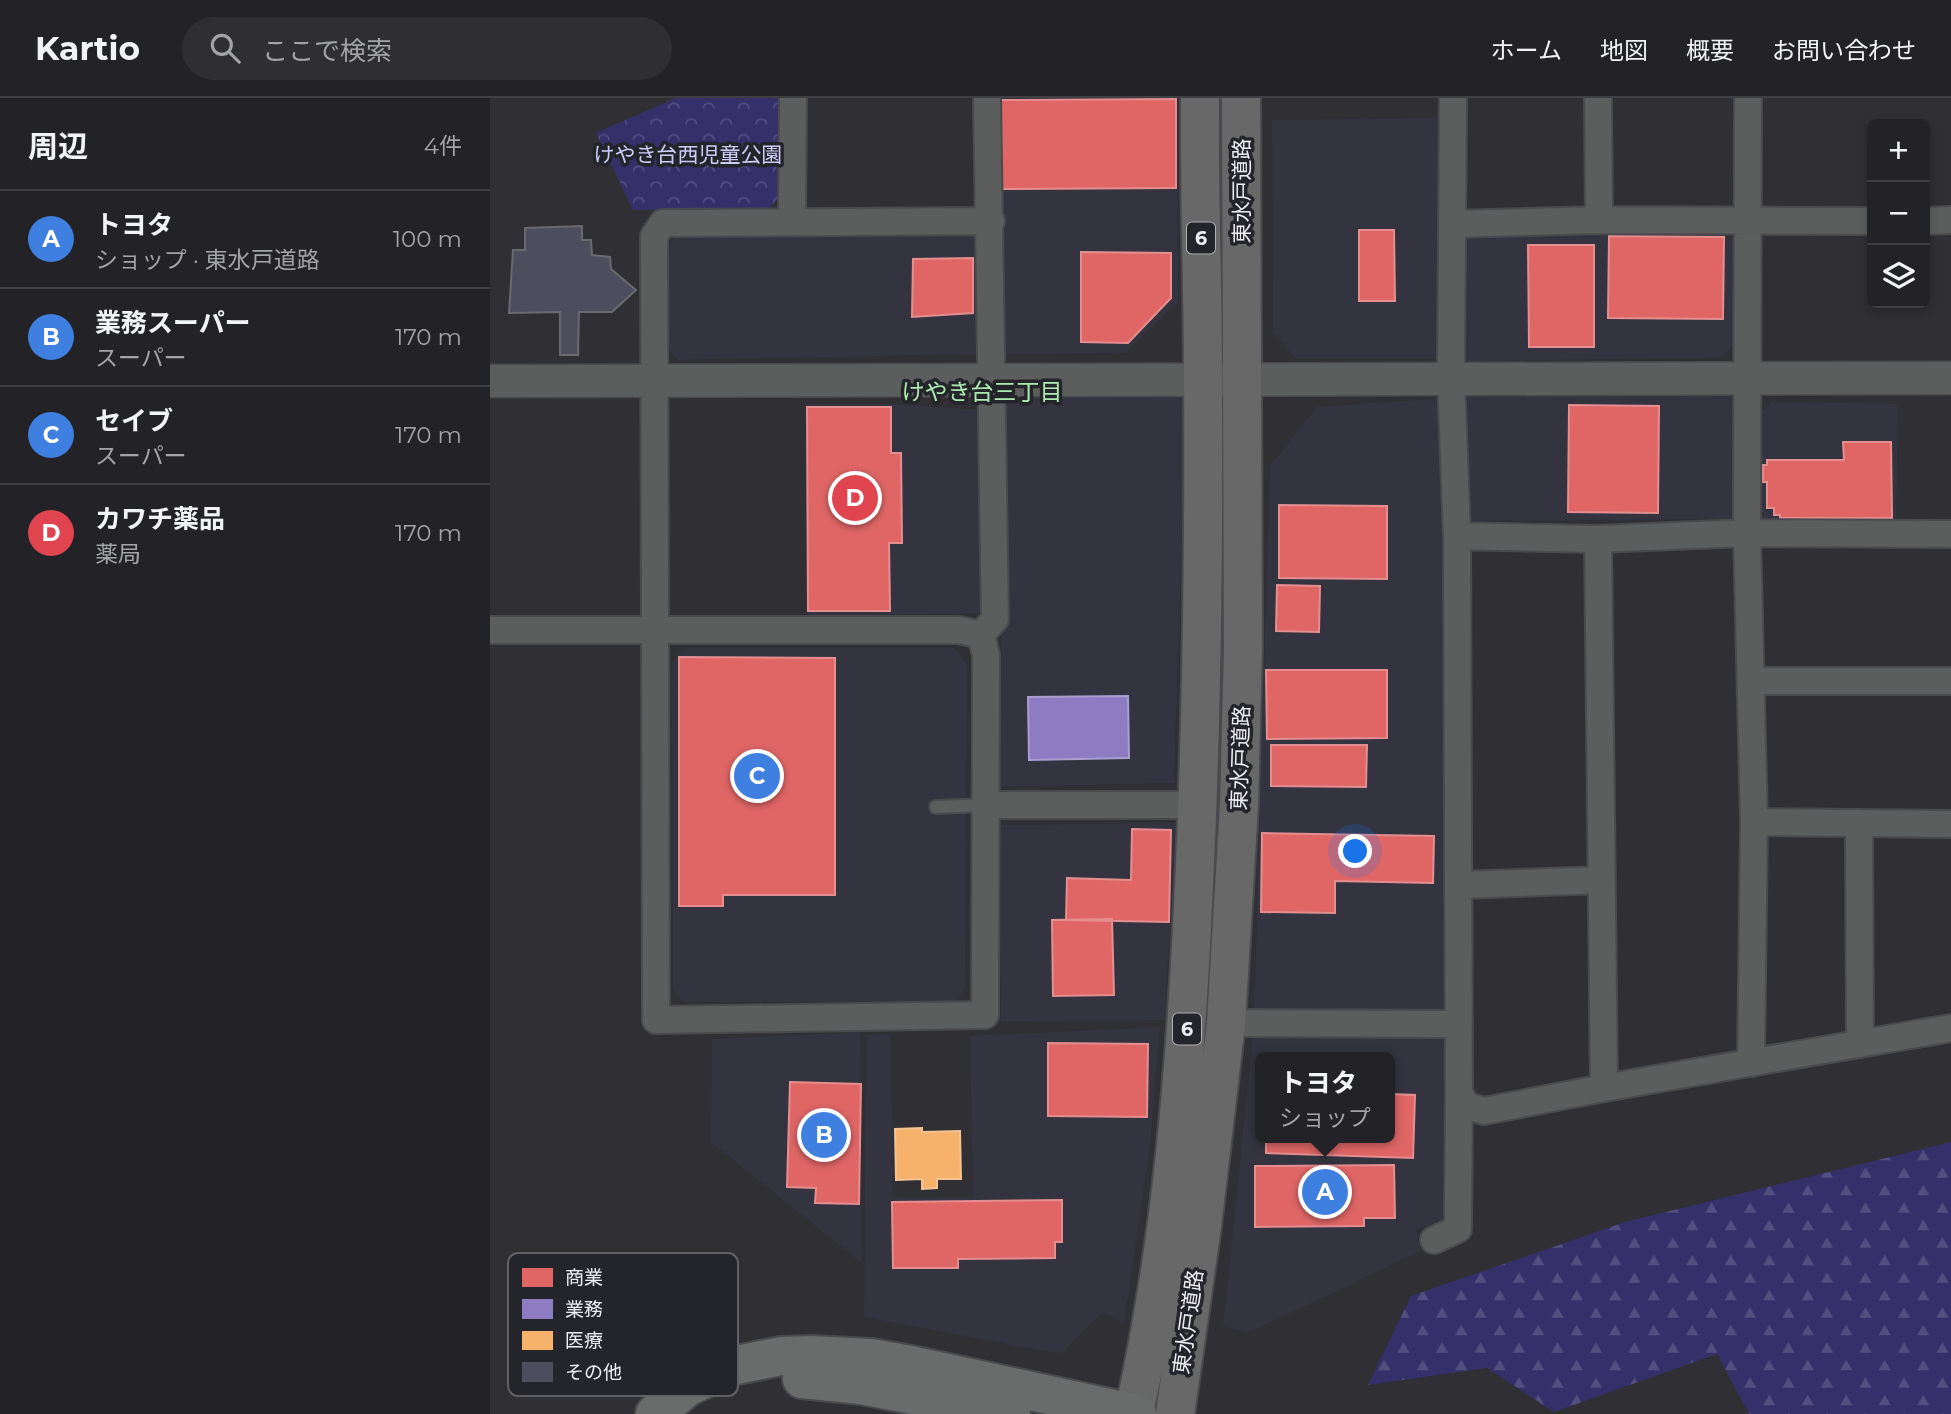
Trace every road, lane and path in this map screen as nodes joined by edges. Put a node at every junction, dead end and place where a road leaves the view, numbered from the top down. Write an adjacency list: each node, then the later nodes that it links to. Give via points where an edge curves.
1 (793, 98): 13 (street)
2 (987, 98): 10 (street)
3 (1199, 98): 16 (highway, 東水戸道路 / 6)
4 (1241, 98): 17 (highway, 東水戸道路 / 6)
5 (1453, 98): 15 (street)
6 (1598, 98): 8 (street)
7 (1748, 98): 14 (street)
8 (1598, 220): 14 (street); 15 (street)
9 (1951, 220): 12 (street)
10 (991, 221): 13 (street); 22 (street)
11 (1867, 221): 14 (street)
12 (1930, 221)
13 (792, 222): 21 (street, via 663,223 654,236)
14 (1747, 222): 19 (street)
15 (1452, 224): 18 (street)
16 (1203, 379): 17 (street); 22 (street); 34 (highway, 東水戸道路 / 6)
17 (1242, 379): 18 (street); 41 (highway, 東水戸道路 / 6, via 1240,792)
18 (1451, 379): 19 (street); 26 (street)
19 (1748, 379): 20 (street); 24 (street)
20 (1951, 379)
21 (654, 380): 22 (street); 23 (street); 28 (street)
22 (991, 380): 30 (street, via 995,619)
23 (490, 382)
24 (1747, 533): 25 (street); 27 (street); 31 (street)
25 (1951, 534)
26 (1457, 536): 27 (street); 40 (street)
27 (1598, 540): 39 (street)
28 (654, 629): 29 (street); 30 (street, via 959,630); 33 (street, via 656,1020 985,1015)
29 (490, 630)
30 (981, 635): 33 (street, via 986,655)
31 (1752, 681): 32 (street); 36 (street)
32 (1951, 681)
33 (984, 804): 34 (street); 35 (lane)
34 (1198, 805): 53 (highway, 東水戸道路 / 6, via 1187,1022 1169,1202)
35 (936, 807)
36 (1754, 822): 37 (street); 45 (street)
37 (1859, 824): 38 (street); 44 (street)
38 (1951, 824)
39 (1602, 880): 40 (street); 46 (street)
40 (1459, 885): 42 (street)
41 (1226, 1023): 42 (street); 57 (highway, 東水戸道路 / 6)
42 (1459, 1024): 47 (street)
43 (1951, 1028): 44 (street)
44 (1860, 1044): 45 (street)
45 (1751, 1063): 46 (street)
46 (1604, 1088): 47 (street, via 1483,1111 1467,1106)
47 (1459, 1093): 48 (street, via 1458,1229)
48 (1434, 1240)
49 (738, 1365): 53 (highway, via 781,1356 871,1358)
50 (738, 1388): 56 (highway, via 786,1378 821,1380)
51 (676, 1396): 54 (highway)
52 (719, 1396): 55 (highway)
53 (1135, 1413)
54 (655, 1414)
55 (690, 1414)
56 (1011, 1414)
57 (1175, 1414)

